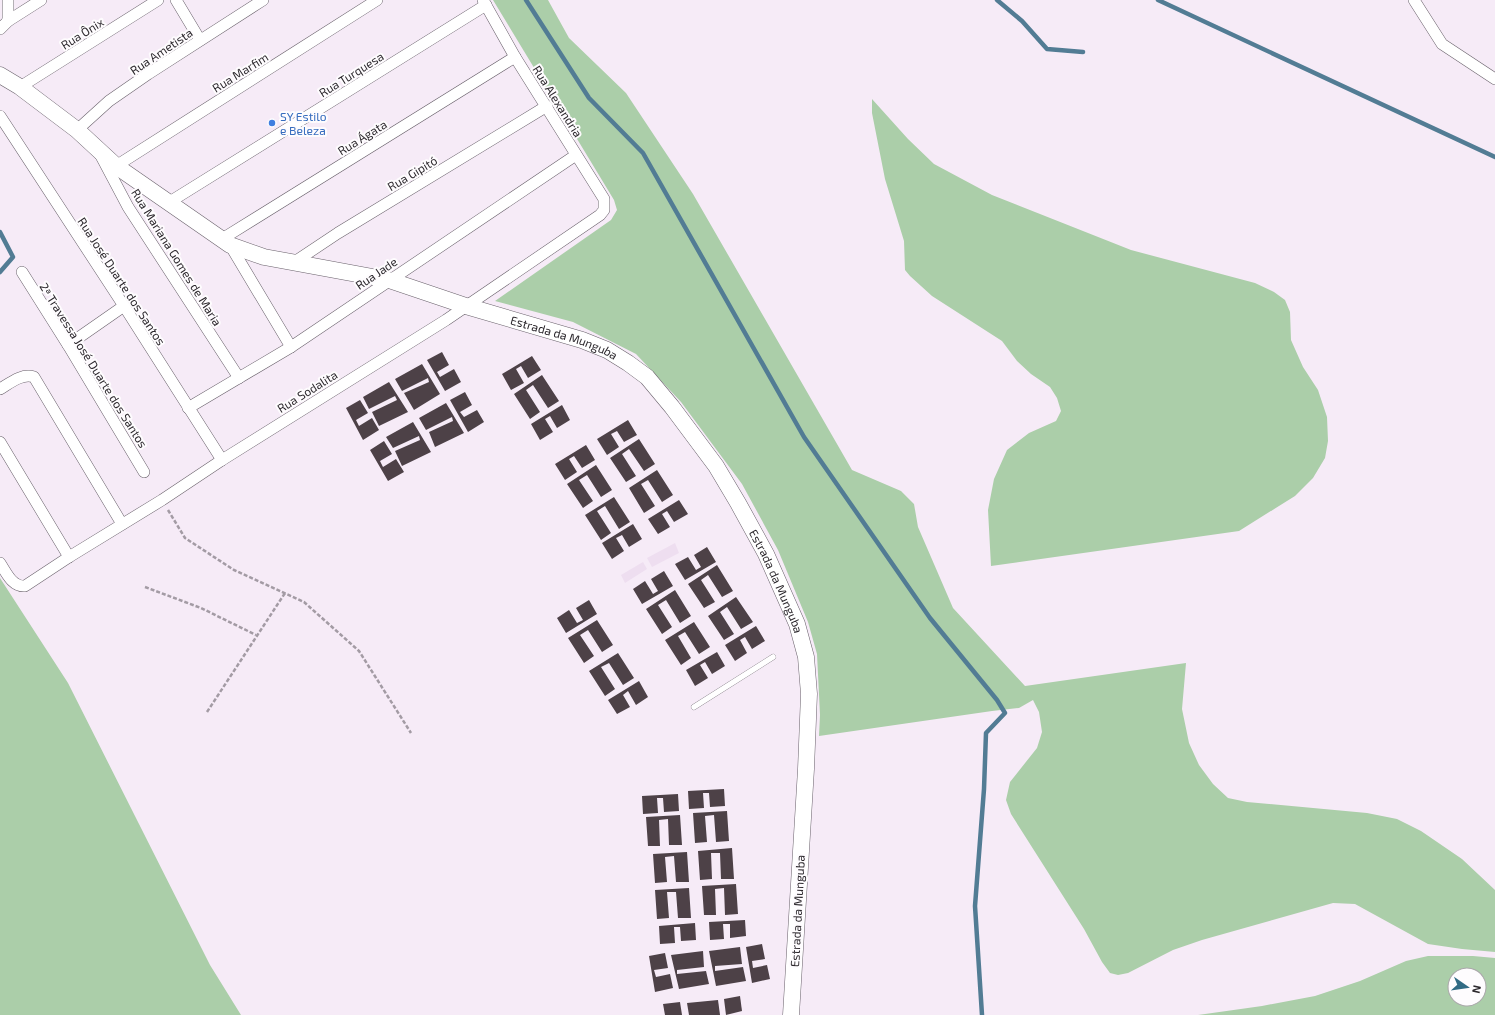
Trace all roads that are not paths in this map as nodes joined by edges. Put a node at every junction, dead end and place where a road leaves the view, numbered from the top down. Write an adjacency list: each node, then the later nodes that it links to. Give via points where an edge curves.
1 (8, 0): 9 (street)
2 (41, 0): 9 (street)
3 (158, 0): 15 (street, Rua Ônix)
4 (176, 0): 11 (street)
5 (263, 0): 11 (street, Rua Ametista)
6 (377, 0): 21 (street, Rua Marfim)
7 (1414, 0): 14 (street, via 1442,44)
8 (485, 3): 12 (street, Rua Alexandria); 22 (street, Rua Turquesa)
9 (8, 21): 10 (street)
10 (0, 29)
11 (200, 40): 18 (street, Rua Ametista, via 110,101)
12 (515, 57): 16 (street, Rua Alexandria); 24 (street, Rua Ágata)
13 (0, 75): 15 (main road, Estrada da Munguba)
14 (1495, 79)
15 (20, 87): 18 (main road, Estrada da Munguba)
16 (547, 106): 20 (street, Rua Alexandria); 25 (street, Rua Gipitó)
17 (0, 116): 28 (street, Rua José Duarte dos Santos)
18 (77, 130): 19 (main road, Estrada da Munguba)
19 (96, 147): 21 (main road, Estrada da Munguba); 32 (street, Rua Mariana Gomes de Maria, via 128,207)
20 (576, 155): 23 (street, Rua Alexandria, via 604,198 604,210); 27 (street, Rua Jade)
21 (116, 166): 22 (main road, Estrada da Munguba)
22 (168, 203): 24 (main road, Estrada da Munguba)
23 (600, 215): 29 (street, Rua Sodalita)
24 (226, 242): 25 (main road, Estrada da Munguba, via 264,257); 31 (street)
25 (293, 263): 27 (main road, Estrada da Munguba)
26 (22, 272): 30 (street, 2ª Travessa José Duarte dos Santos)
27 (389, 280): 29 (main road, Estrada da Munguba); 31 (street, Rua Jade)
28 (124, 306): 30 (street); 34 (street, Rua José Duarte dos Santos)
29 (466, 306): 36 (street, Rua Sodalita); 43 (main road, Estrada da Munguba, via 582,340 607,350 647,377 716,466 766,554 797,624 806,657 809,694)
30 (68, 345): 37 (street, 2ª Travessa José Duarte dos Santos)
31 (291, 347): 32 (street, Rua Jade)
32 (239, 378): 34 (street, Rua Jade)
33 (0, 388): 38 (street, via 22,376 34,377)
34 (188, 408): 36 (street, Rua José Duarte dos Santos)
35 (0, 442): 39 (street)
36 (222, 460): 38 (street, Rua Sodalita)
37 (144, 472)
38 (122, 524): 39 (street, Rua Sodalita)
39 (69, 557): 40 (street, Rua Sodalita, via 25,586 13,583)
40 (0, 563)
41 (772, 657): 42 (lane)
42 (694, 706)
43 (791, 1015)

